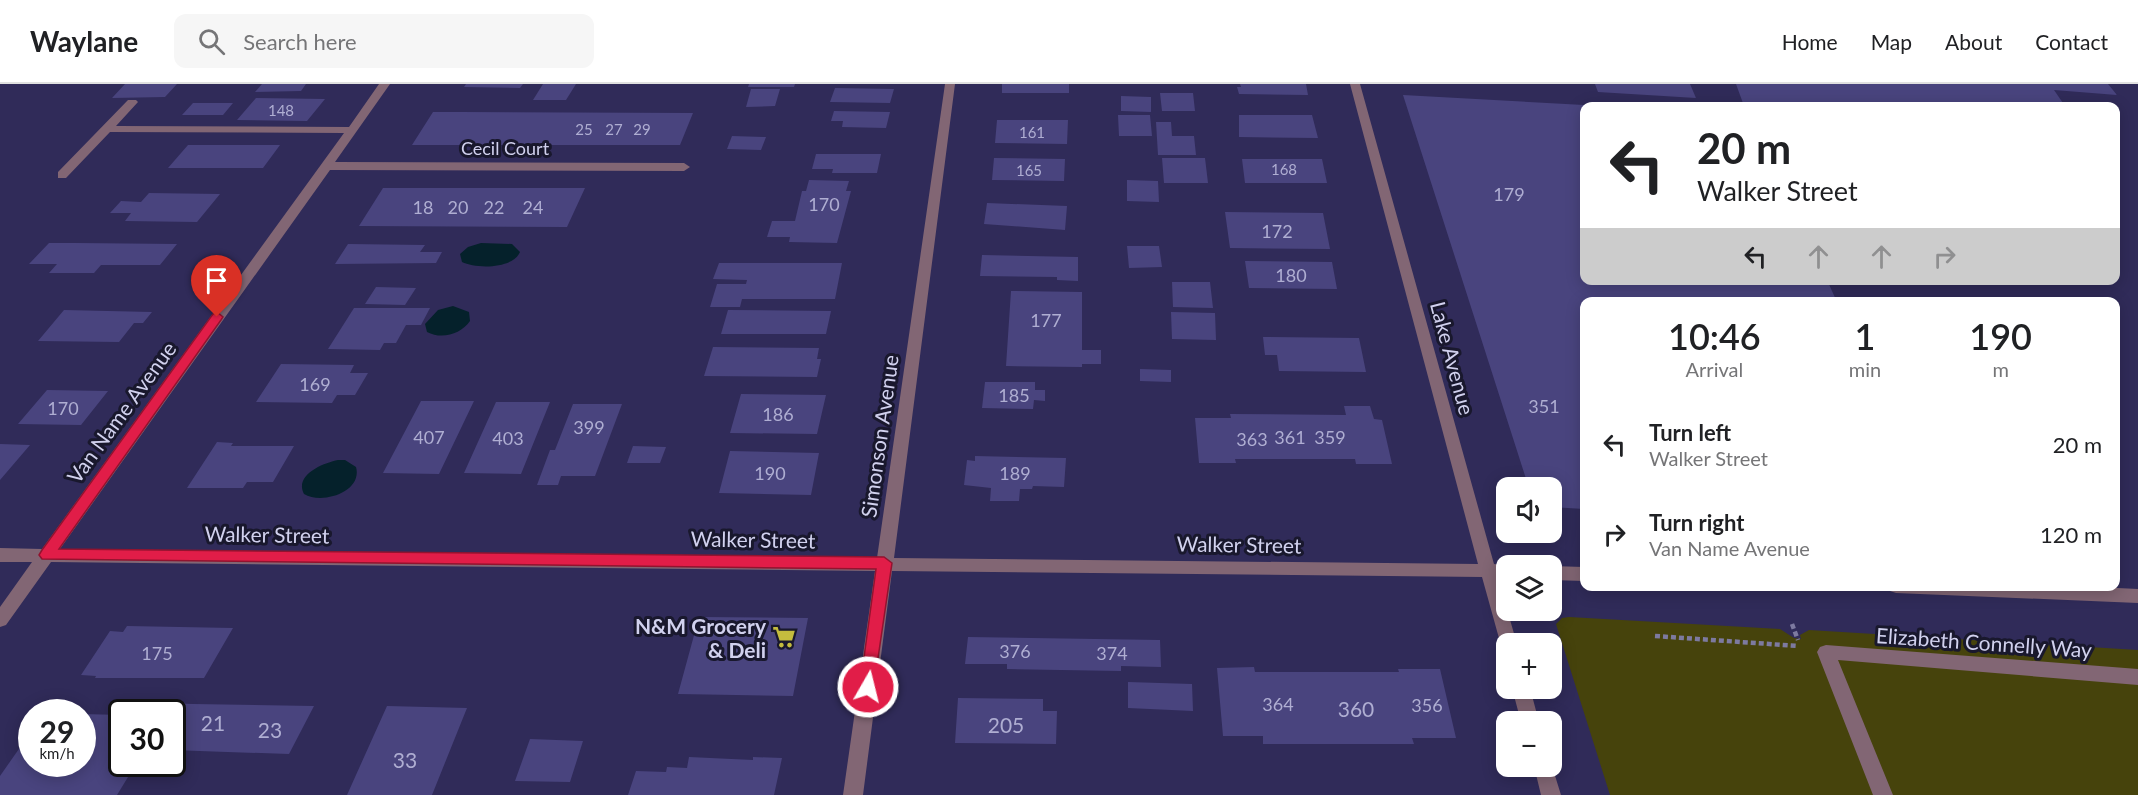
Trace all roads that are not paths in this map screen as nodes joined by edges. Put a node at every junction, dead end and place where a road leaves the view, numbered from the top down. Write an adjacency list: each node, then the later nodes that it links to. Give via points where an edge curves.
1 (386, 84): 6 (street, Van Name Avenue)
2 (950, 84): 12 (street, Simonson Avenue)
3 (1356, 84): 13 (street, Lake Avenue)
4 (132, 102): 5 (street)
5 (107, 129): 6 (street); 9 (street)
6 (351, 130): 7 (street, Van Name Avenue)
7 (325, 166): 8 (street, Cecil Court); 11 (street, Van Name Avenue)
8 (684, 167)
9 (62, 175)
10 (0, 555): 11 (street, Walker Street)
11 (47, 555): 12 (street, Walker Street); 19 (street, Van Name Avenue)
12 (884, 563): 13 (street, Walker Street); 23 (street, Simonson Avenue)
13 (1488, 570): 14 (street, Walker Street); 20 (street, Lake Avenue)
14 (1496, 570)
15 (1562, 573): 16 (street)
16 (1580, 574)
17 (2017, 591): 18 (street)
18 (2138, 596)
19 (0, 620)
20 (1505, 633)
21 (2138, 677): 25 (street, Elizabeth Connelly Way, via 1826,652)
22 (1546, 777): 24 (street)
23 (853, 795)
24 (1551, 795)
25 (1882, 795)

